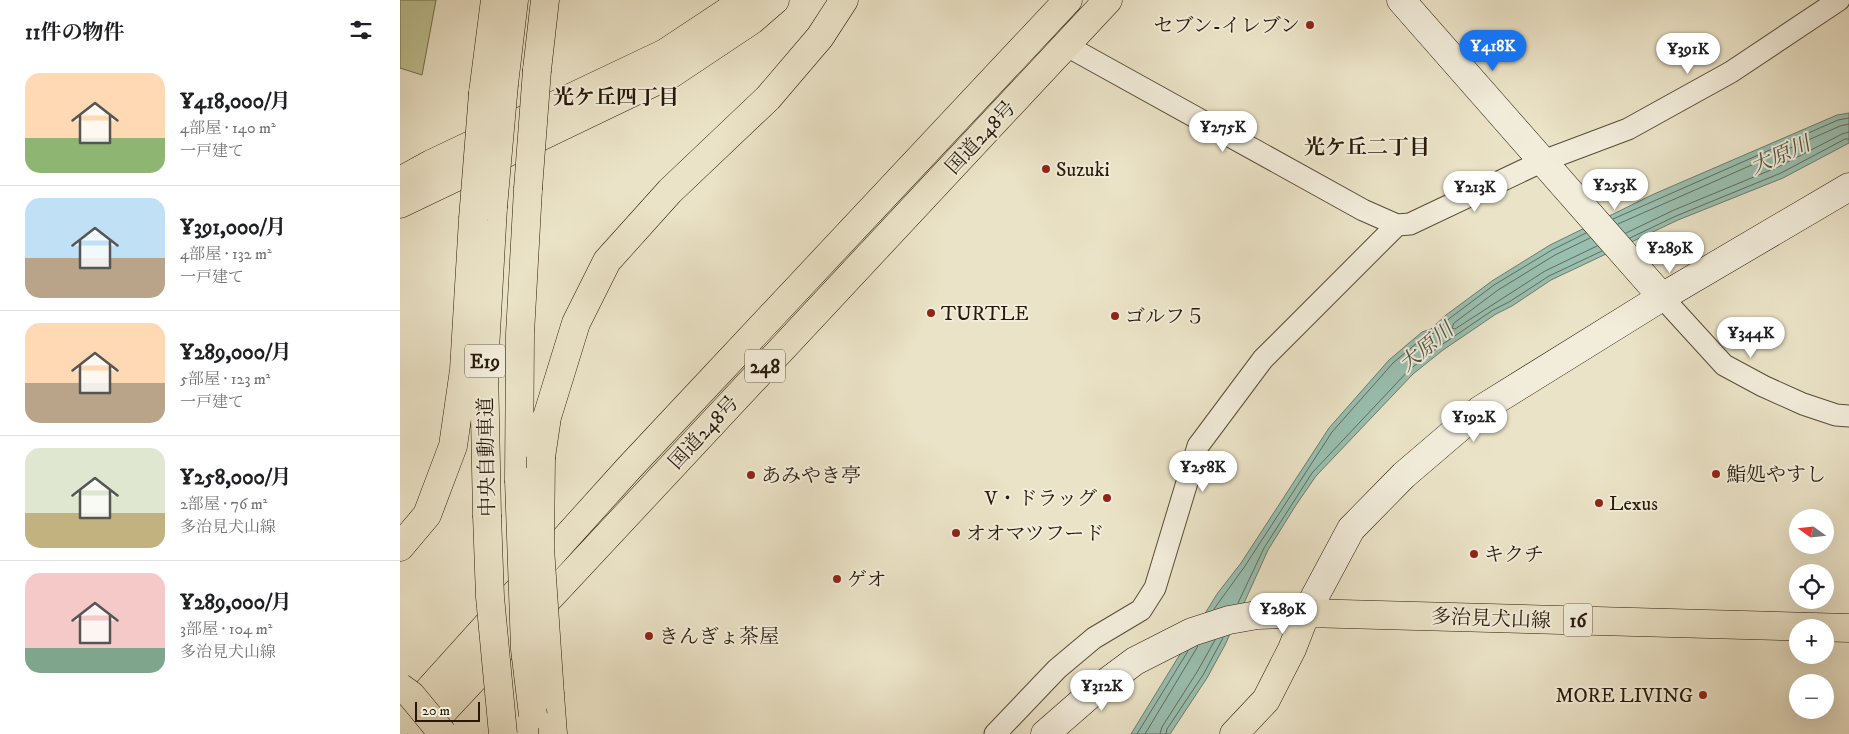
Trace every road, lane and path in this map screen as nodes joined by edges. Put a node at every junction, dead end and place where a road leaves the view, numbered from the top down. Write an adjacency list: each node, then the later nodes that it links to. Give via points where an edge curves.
1 (495, 0): 12 (main road)
2 (514, 0): 12 (main road, 中央自動車道 / E19)
3 (545, 0): 25 (main road, 中央自動車道 / E19, bridge, via 528,189 520,334 519,480 525,649)
4 (741, 0): 14 (main road, via 665,53)
5 (775, 0): 16 (main road, via 752,20 671,74)
6 (844, 0): 25 (main road, bridge, via 820,37 768,98 670,191 607,261 576,323 547,417 541,456)
7 (1068, 0): 26 (main road, 国道248号 / 248, via 628,469)
8 (1108, 0): 11 (main road, 国道248号 / 248)
9 (1402, 0): 13 (street)
10 (1839, 0): 13 (street, via 1731,72 1628,128)
11 (1067, 46): 18 (street, via 1363,210); 27 (main road, 国道248号 / 248)
12 (494, 89): 17 (main road, 中央自動車道 / E19, bridge)
13 (1548, 166): 18 (street, via 1410,224); 19 (street)
14 (400, 181)
15 (1849, 188): 19 (street)
16 (400, 204)
17 (483, 213): 21 (main road, via 453,446 427,514); 29 (main road, 中央自動車道 / E19, bridge, via 490,597)
18 (1397, 225): 31 (street, via 1263,359 1198,446 1155,588 1141,610 1094,638 1057,669)
19 (1654, 288): 20 (street, via 1724,365 1803,404 1836,416); 22 (street, via 1480,410 1404,475 1351,529)
20 (1849, 416)
21 (400, 547)
22 (1306, 612): 23 (main road, 多治見犬山線 / 16); 32 (street, via 1228,620 1192,632 1135,661); 33 (main road, via 1292,649 1266,700)
23 (1849, 628)
24 (400, 687): 28 (main road, bridge, via 411,695)
25 (539, 715): 30 (main road)
26 (400, 722)
27 (422, 734)
28 (443, 734)
29 (503, 734)
30 (553, 734)
31 (995, 734)
32 (1045, 734)
33 (1234, 734)

